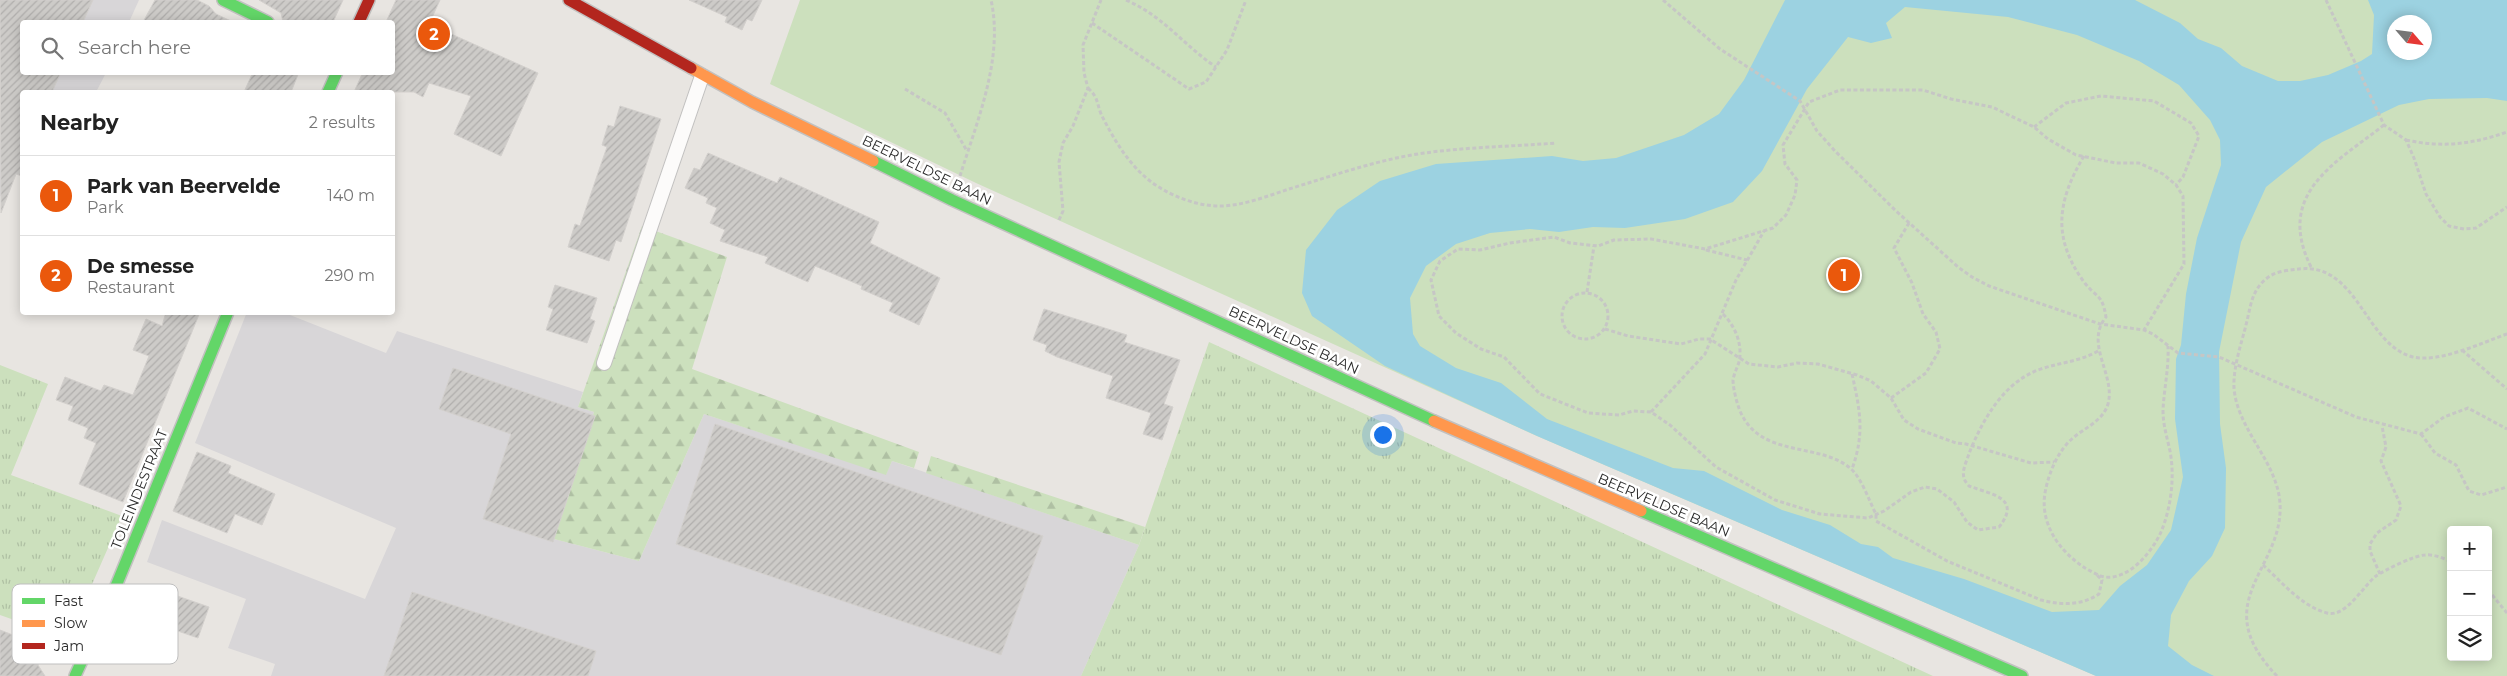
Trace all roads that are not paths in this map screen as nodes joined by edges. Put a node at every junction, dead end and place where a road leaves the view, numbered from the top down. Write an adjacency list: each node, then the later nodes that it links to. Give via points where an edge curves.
1 (223, 0): 4 (main road)
2 (369, 0): 5 (main road)
3 (569, 0): 7 (main road, BEERVELDSE BAAN)
4 (264, 20)
5 (360, 20)
6 (336, 75): 8 (main road)
7 (702, 76): 10 (lane); 14 (main road, BEERVELDSE BAAN, via 952,200 1460,433)
8 (329, 90)
9 (227, 315): 11 (main road, TOLEINDESTRAAT)
10 (604, 363)
11 (117, 584)
12 (80, 664): 13 (main road, TOLEINDESTRAAT)
13 (75, 676)
14 (2022, 676)

